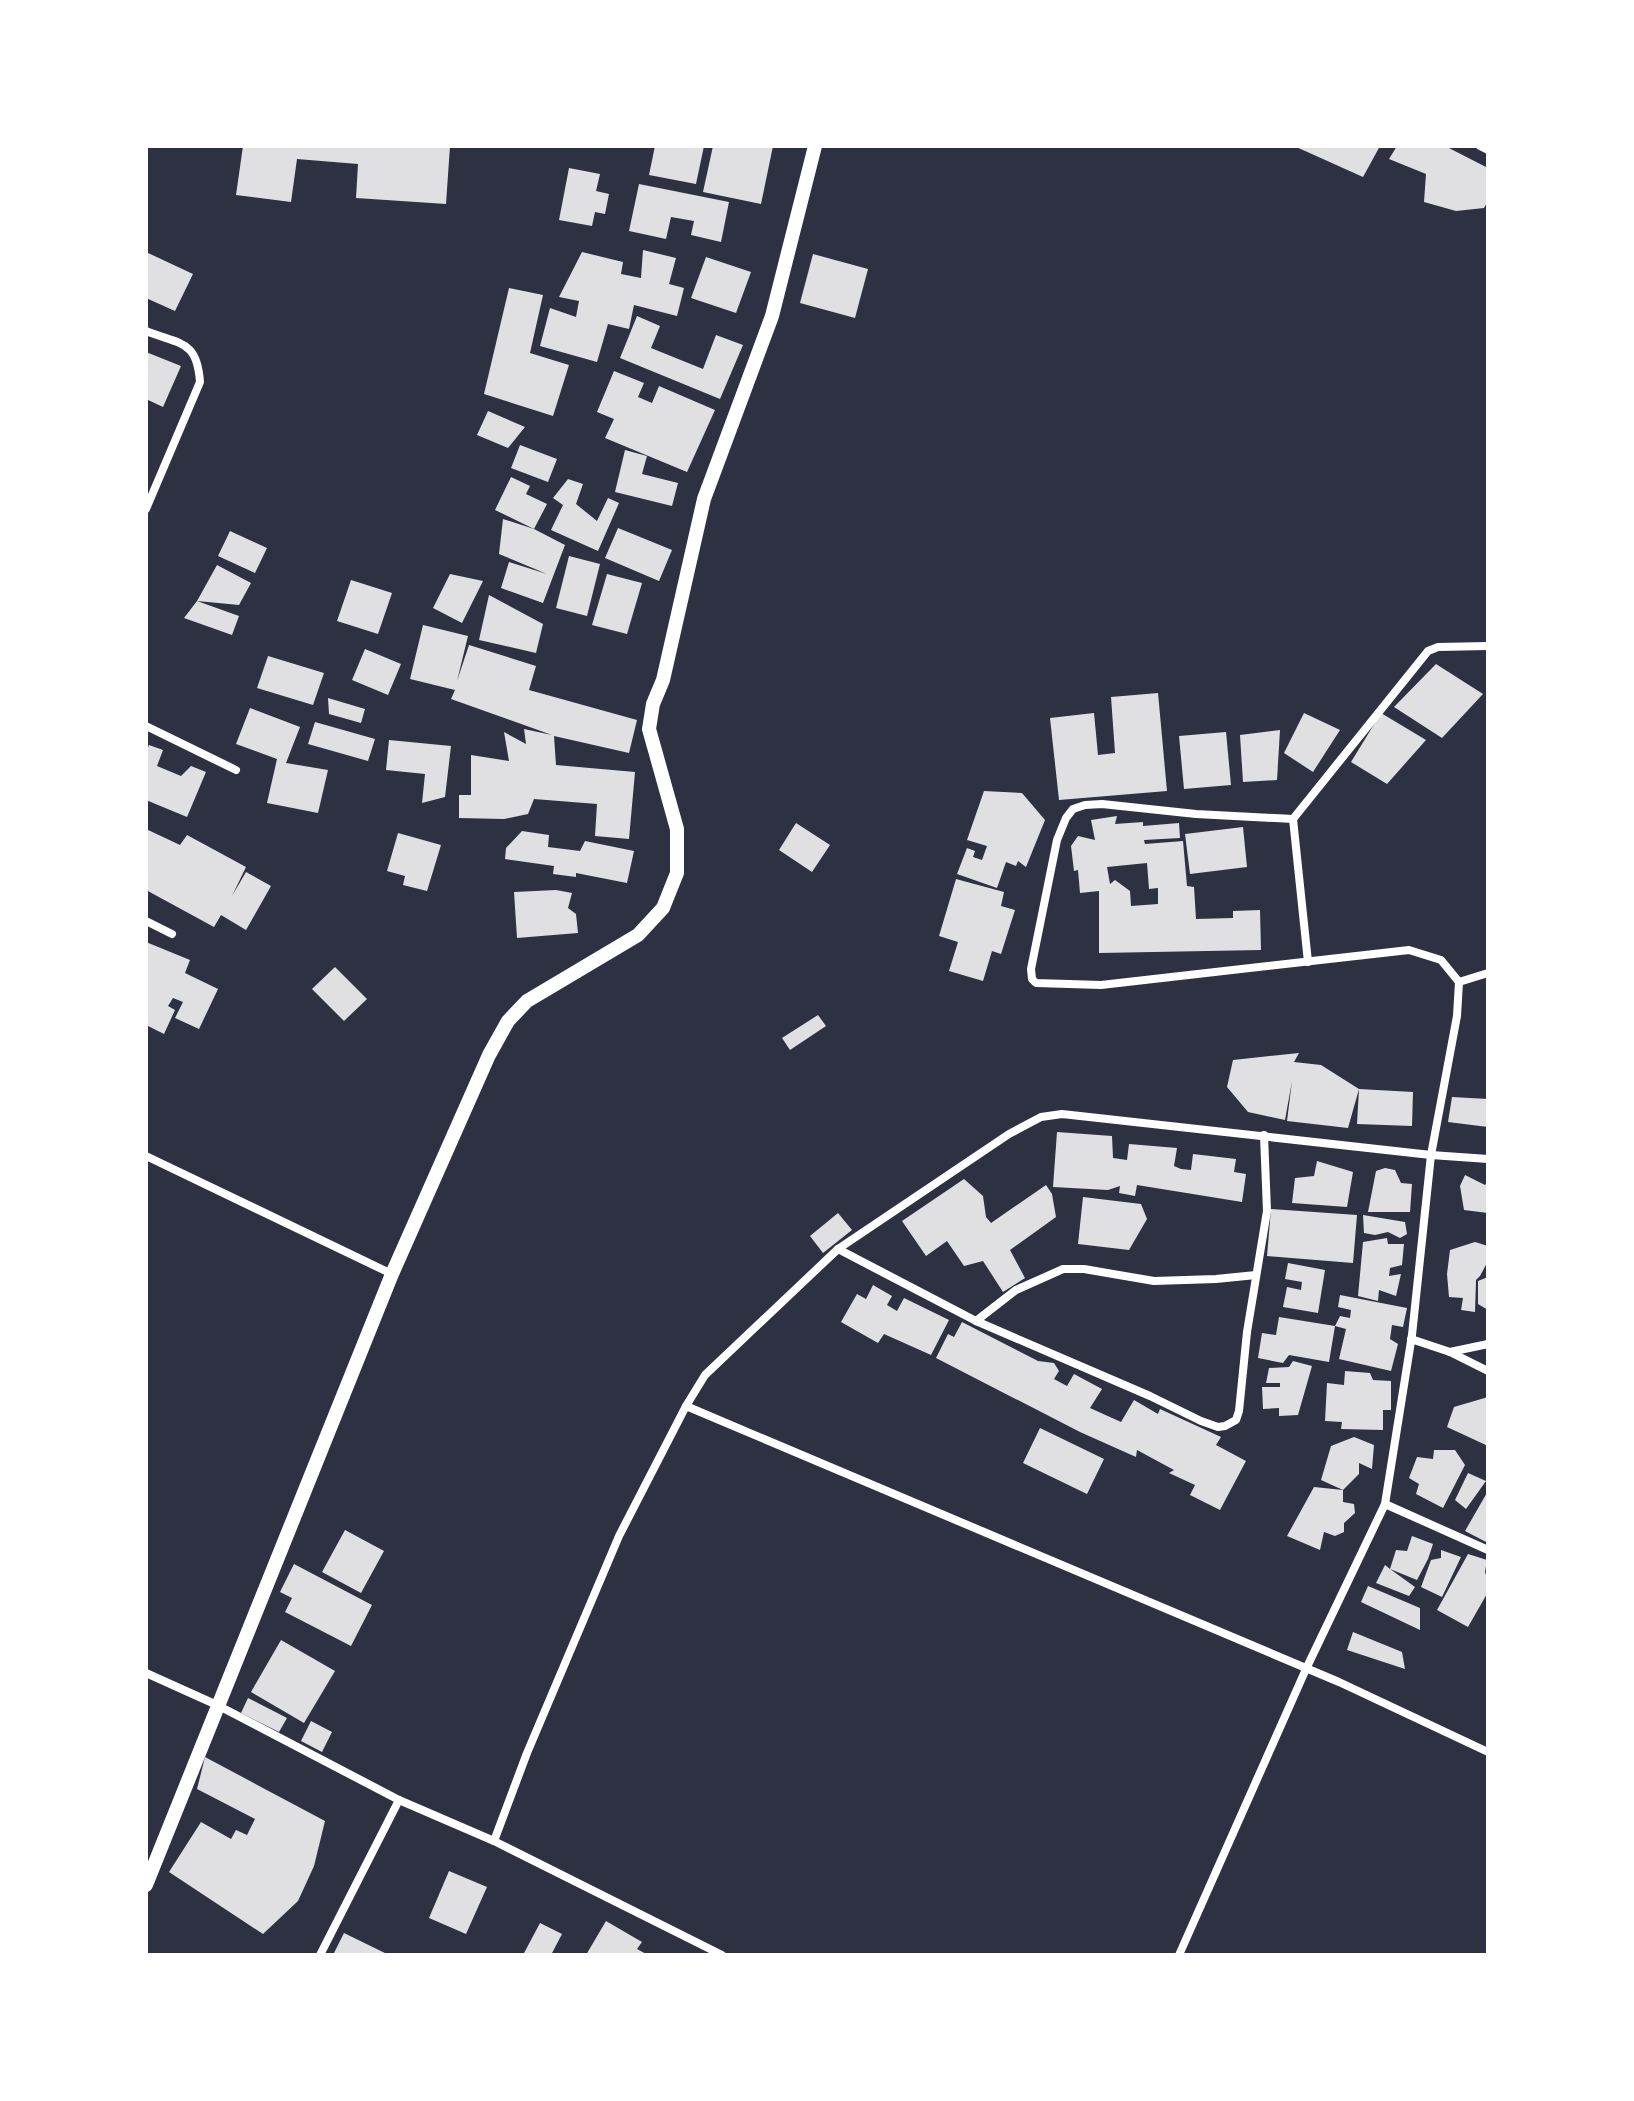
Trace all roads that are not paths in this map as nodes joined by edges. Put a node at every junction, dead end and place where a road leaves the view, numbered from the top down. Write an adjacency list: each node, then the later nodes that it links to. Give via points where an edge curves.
1 (815, 146): 20 (street, via 772,316 704,499 653,704 649,729 677,829 677,873 663,908 638,935 527,1001 508,1021)
2 (1480, 146): 3 (street)
3 (1488, 150)
4 (146, 331): 5 (street, via 190,348 200,382)
5 (146, 509)
6 (1488, 646): 9 (street, via 1428,651)
7 (146, 726): 8 (street)
8 (236, 770)
9 (1293, 819): 12 (street); 12 (street, via 1102,804 1073,809 1057,840 1032,979 1043,984 1101,985)
10 (146, 921): 11 (street)
11 (172, 934)
12 (1308, 962): 14 (street, via 1409,950 1441,960)
13 (1488, 973): 14 (street)
14 (1459, 982): 16 (street)
15 (1264, 1135): 16 (street); 19 (street, via 1062,1114 1041,1117); 21 (street, via 1267,1211)
16 (1431, 1155): 18 (street); 23 (street)
17 (146, 1156): 20 (street)
18 (1488, 1159)
19 (838, 1249): 22 (street); 27 (street, via 705,1375)
20 (392, 1274): 32 (street)
21 (1256, 1275): 22 (street, via 1154,1281 1063,1269 1016,1290); 22 (street, via 1239,1411 1225,1426 1201,1421)
22 (976, 1321)
23 (1411, 1339): 25 (street); 28 (street)
24 (1488, 1344): 25 (street)
25 (1450, 1352): 26 (street)
26 (1488, 1371)
27 (686, 1406): 30 (street); 35 (street, via 619,1536)
28 (1385, 1504): 29 (street); 30 (street)
29 (1488, 1550)
30 (1306, 1669): 33 (street); 39 (street)
31 (146, 1673): 32 (street)
32 (217, 1705): 34 (street); 36 (street)
33 (1488, 1752)
34 (399, 1800): 35 (street); 37 (street)
35 (494, 1841): 38 (street)
36 (146, 1885)
37 (320, 1955)
38 (722, 1955)
39 (1179, 1955)

